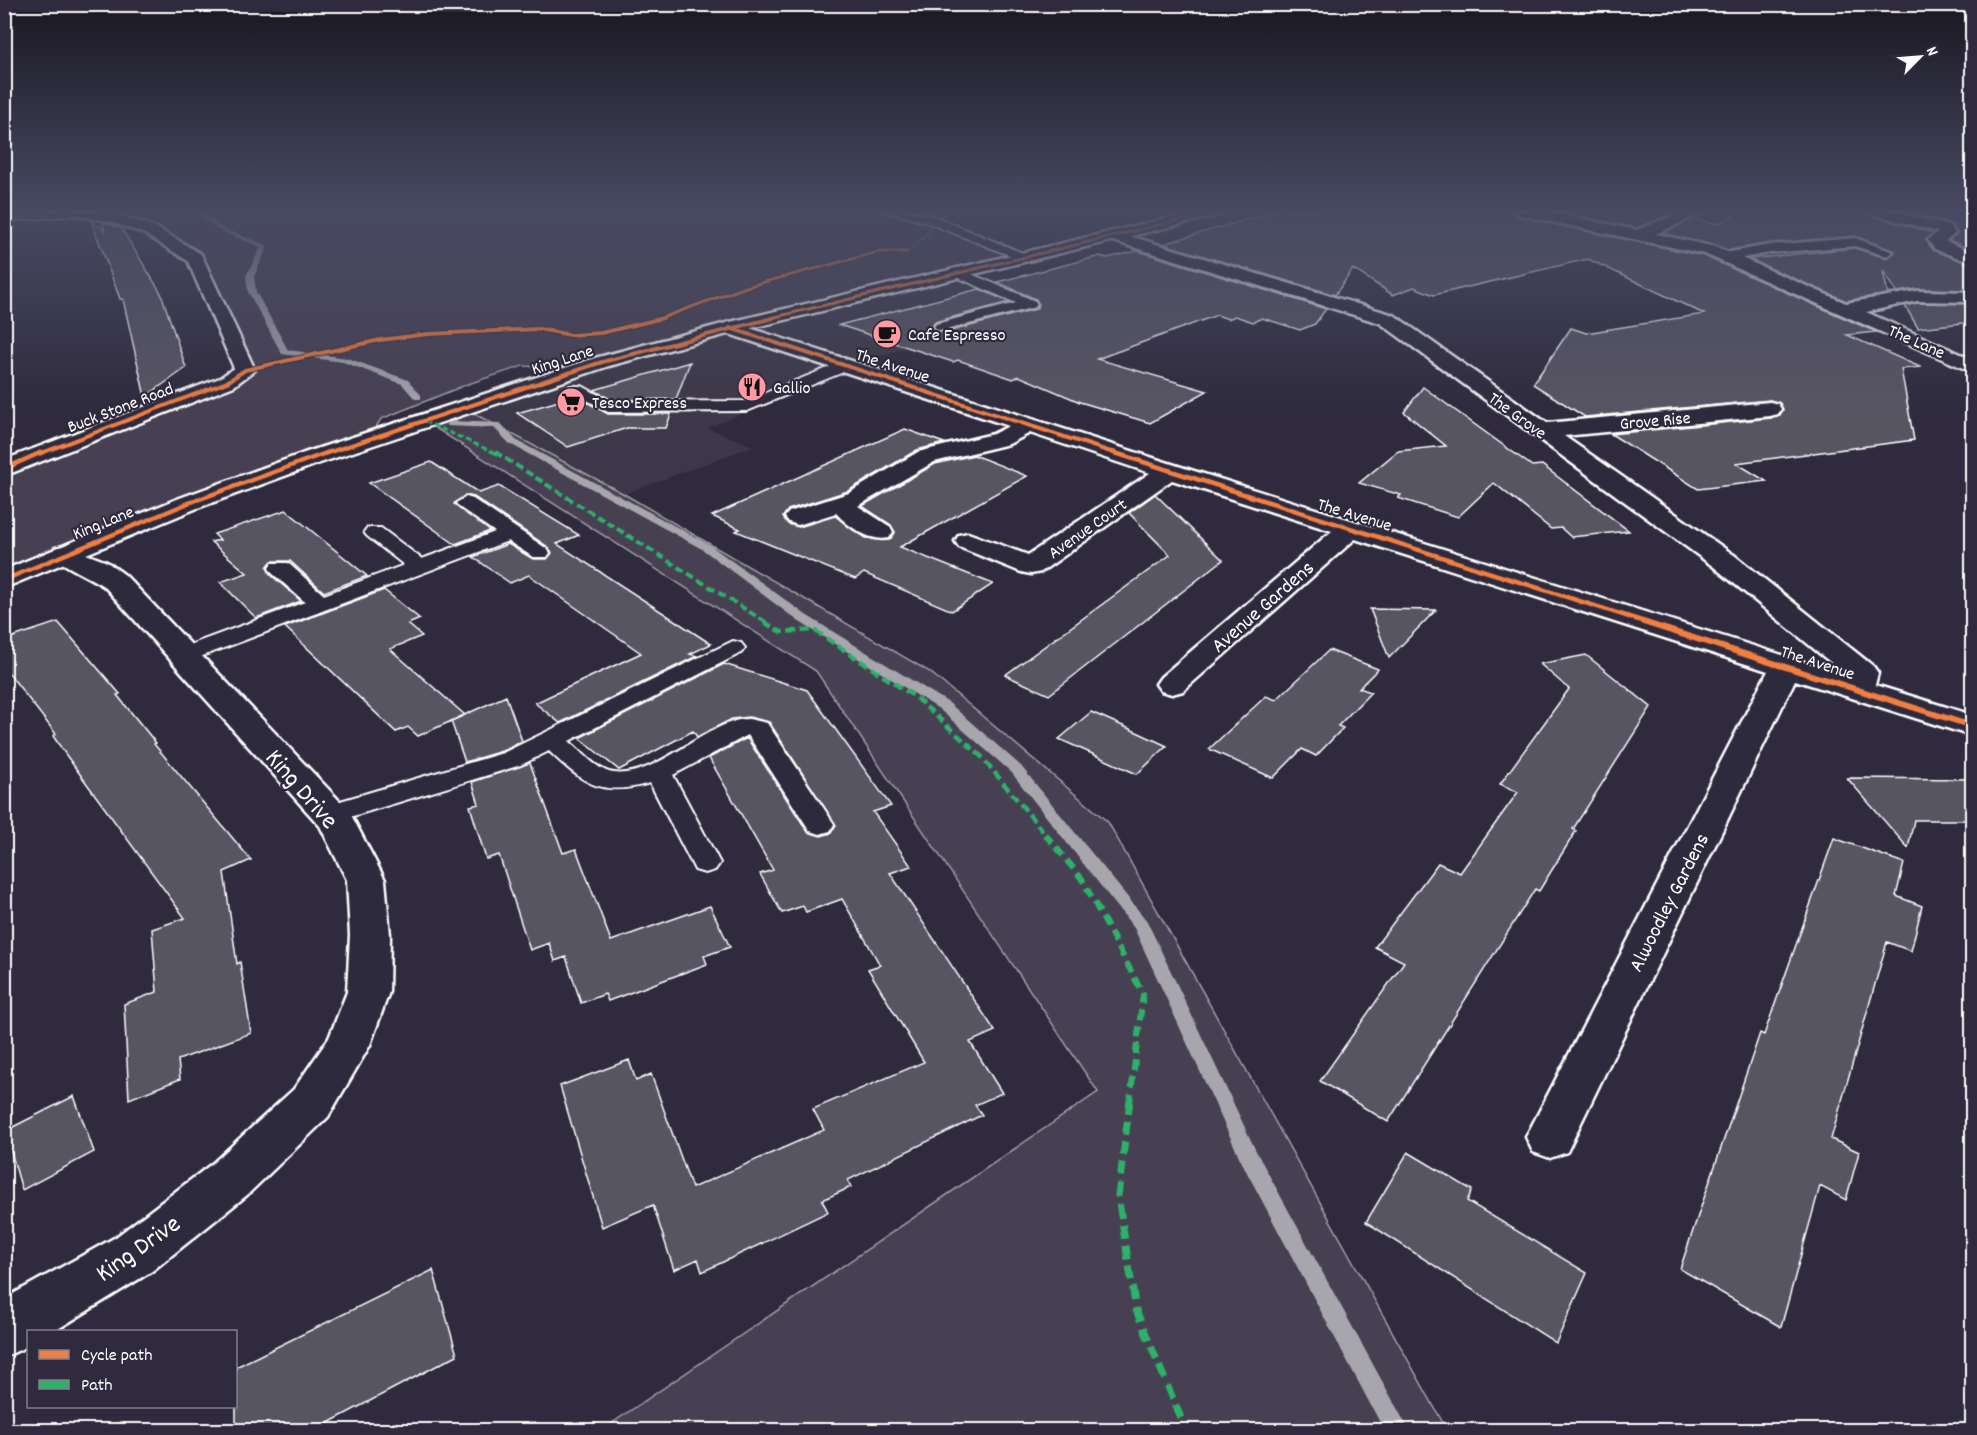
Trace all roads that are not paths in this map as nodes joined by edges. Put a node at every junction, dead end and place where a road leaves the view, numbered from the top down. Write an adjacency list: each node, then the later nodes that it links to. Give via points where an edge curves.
1 (204, 278): 16 (street, Buck Stone Road, via 245,370 227,382)
2 (933, 278): 9 (street, King Lane)
3 (971, 278): 8 (lane, via 1030,304)
4 (1252, 278): 15 (street, The Grove, via 1387,319)
5 (1772, 278): 7 (street, The Lane)
6 (1972, 297): 7 (street, via 1917,296)
7 (1842, 309): 11 (street, The Lane)
8 (941, 327)
9 (730, 328): 10 (street, The Avenue); 27 (street, King Lane, via 602,362 312,458)
10 (845, 366): 12 (lane, via 747,406 608,407); 14 (street, The Avenue)
11 (1972, 366)
12 (576, 389)
13 (1770, 409): 15 (street, Grove Rise)
14 (1028, 425): 17 (street, The Avenue); 19 (street, via 1001,439 926,458 858,498)
15 (1540, 431): 36 (street, The Grove, via 1724,561 1853,665 1862,673)
16 (4, 469)
17 (1169, 471): 21 (street, The Avenue); 25 (street, Avenue Court, via 1031,566)
18 (466, 503): 24 (lane)
19 (841, 503): 20 (street); 23 (street, via 854,518)
20 (798, 517)
21 (1352, 528): 34 (street, The Avenue); 35 (street, Avenue Gardens)
22 (374, 532): 28 (lane)
23 (880, 532)
24 (510, 533): 26 (lane); 28 (lane)
25 (968, 541)
26 (540, 553)
27 (65, 554): 30 (street, King Lane); 33 (street, King Drive, via 115,581)
28 (419, 567): 31 (lane)
29 (280, 568): 31 (lane)
30 (4, 580)
31 (321, 604): 33 (lane)
32 (733, 648): 38 (lane)
33 (184, 655): 40 (street, King Drive)
34 (1786, 667): 36 (street, The Avenue); 43 (street, Alwoodley Gardens)
35 (1172, 684)
36 (1858, 690): 37 (street, The Avenue)
37 (1972, 726)
38 (552, 739): 39 (lane, via 599,779 624,781); 40 (lane, via 512,759)
39 (658, 772): 41 (lane, via 736,730 758,729); 42 (lane)
40 (330, 814): 44 (street, King Drive, via 366,880 370,935 368,992 348,1045 310,1103 230,1179 134,1254)
41 (820, 824)
42 (705, 863)
43 (1550, 1137)
44 (4, 1330)

